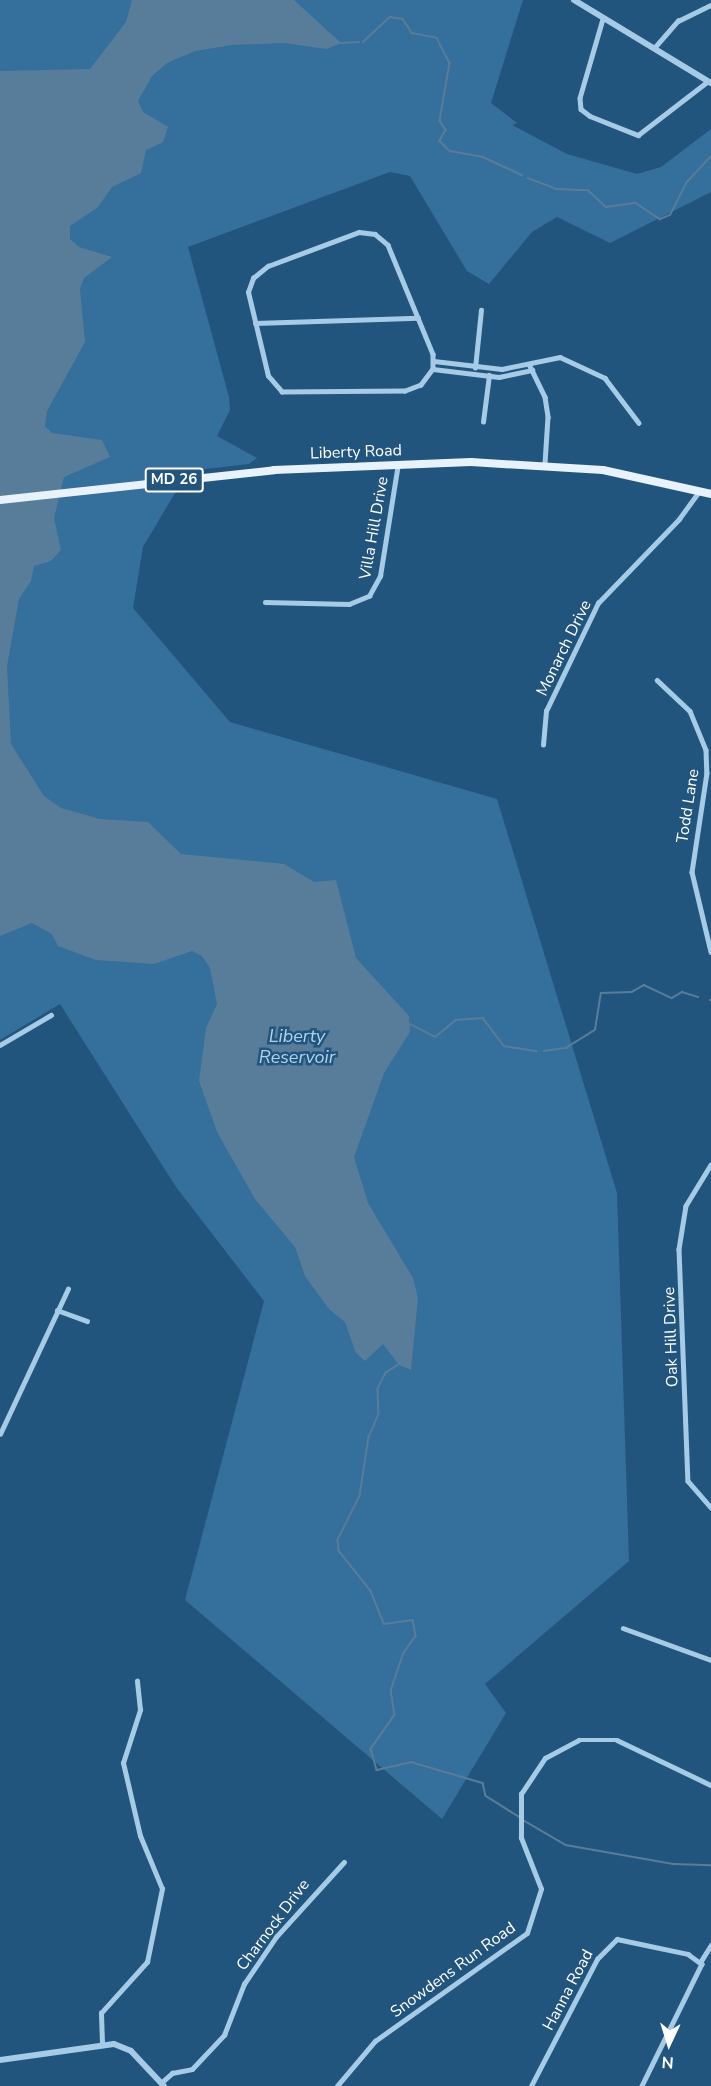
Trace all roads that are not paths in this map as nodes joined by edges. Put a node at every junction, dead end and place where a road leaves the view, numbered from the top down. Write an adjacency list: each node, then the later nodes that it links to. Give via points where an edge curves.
1 (574, 0): 3 (street)
2 (711, 5): 4 (street, via 678,21)
3 (603, 19): 4 (street); 5 (street, via 580,98 581,109 590,116 638,135)
4 (655, 47): 5 (street)
5 (709, 82)
6 (481, 310): 11 (street)
7 (418, 318): 8 (street); 8 (street, via 388,245 375,234 359,232 259,270 248,292); 9 (street)
8 (255, 323): 13 (street, via 268,376 289,394 405,391 421,385)
9 (434, 361): 11 (street); 13 (street)
10 (529, 364): 12 (street); 14 (street); 18 (street, via 560,357 594,372 617,389)
11 (475, 366): 12 (street); 15 (street)
12 (494, 368): 16 (street)
13 (433, 369): 15 (street)
14 (532, 370): 16 (street); 20 (street, via 548,417)
15 (474, 374): 16 (street)
16 (489, 376): 17 (street)
17 (483, 422)
18 (639, 423)
19 (398, 464): 20 (main road, Liberty Road / MD 26); 23 (main road, Liberty Road / MD 26, via 265,470); 24 (street, Villa Hill Drive, via 380,576 369,596 349,604)
20 (544, 464): 21 (main road, Liberty Road / MD 26, via 620,473)
21 (699, 490): 22 (main road, Liberty Road / MD 26); 26 (street, Monarch Drive, via 679,519 598,603 546,711)
22 (711, 494)
23 (0, 500)
24 (265, 602)
25 (657, 680): 27 (street, Todd Lane, via 690,711 706,750 707,773 692,872)
26 (543, 745)
27 (711, 952)
28 (51, 1015): 29 (street)
29 (0, 1045)
30 (711, 1165): 35 (street, Oak Hill Drive, via 686,1206 679,1250 688,1480)
31 (68, 1289): 32 (street)
32 (57, 1310): 33 (street); 34 (street)
33 (87, 1321)
34 (0, 1434)
35 (711, 1507)
36 (623, 1628): 37 (street)
37 (711, 1660)
38 (137, 1681): 43 (street, via 138,1718 123,1763 140,1836 162,1889 147,1962 101,2013)
39 (711, 1785): 46 (street, Snowdens Run Road, via 630,1743 587,1739 545,1758 524,1785 520,1806 519,1828 541,1889 526,1933 375,2041)
40 (344, 1862): 45 (street, Charnock Drive, via 315,1888 256,1965 238,1996 224,2035 192,2069 172,2073)
41 (711, 1946): 42 (street)
42 (701, 1961): 47 (street, Hanna Road, via 625,1939 608,1943); 48 (street, via 699,1975)
43 (102, 2043): 44 (street, via 38,2058); 45 (street, via 130,2051)
44 (0, 2060)
45 (162, 2084)
46 (337, 2086)
47 (531, 2086)
48 (642, 2086)

